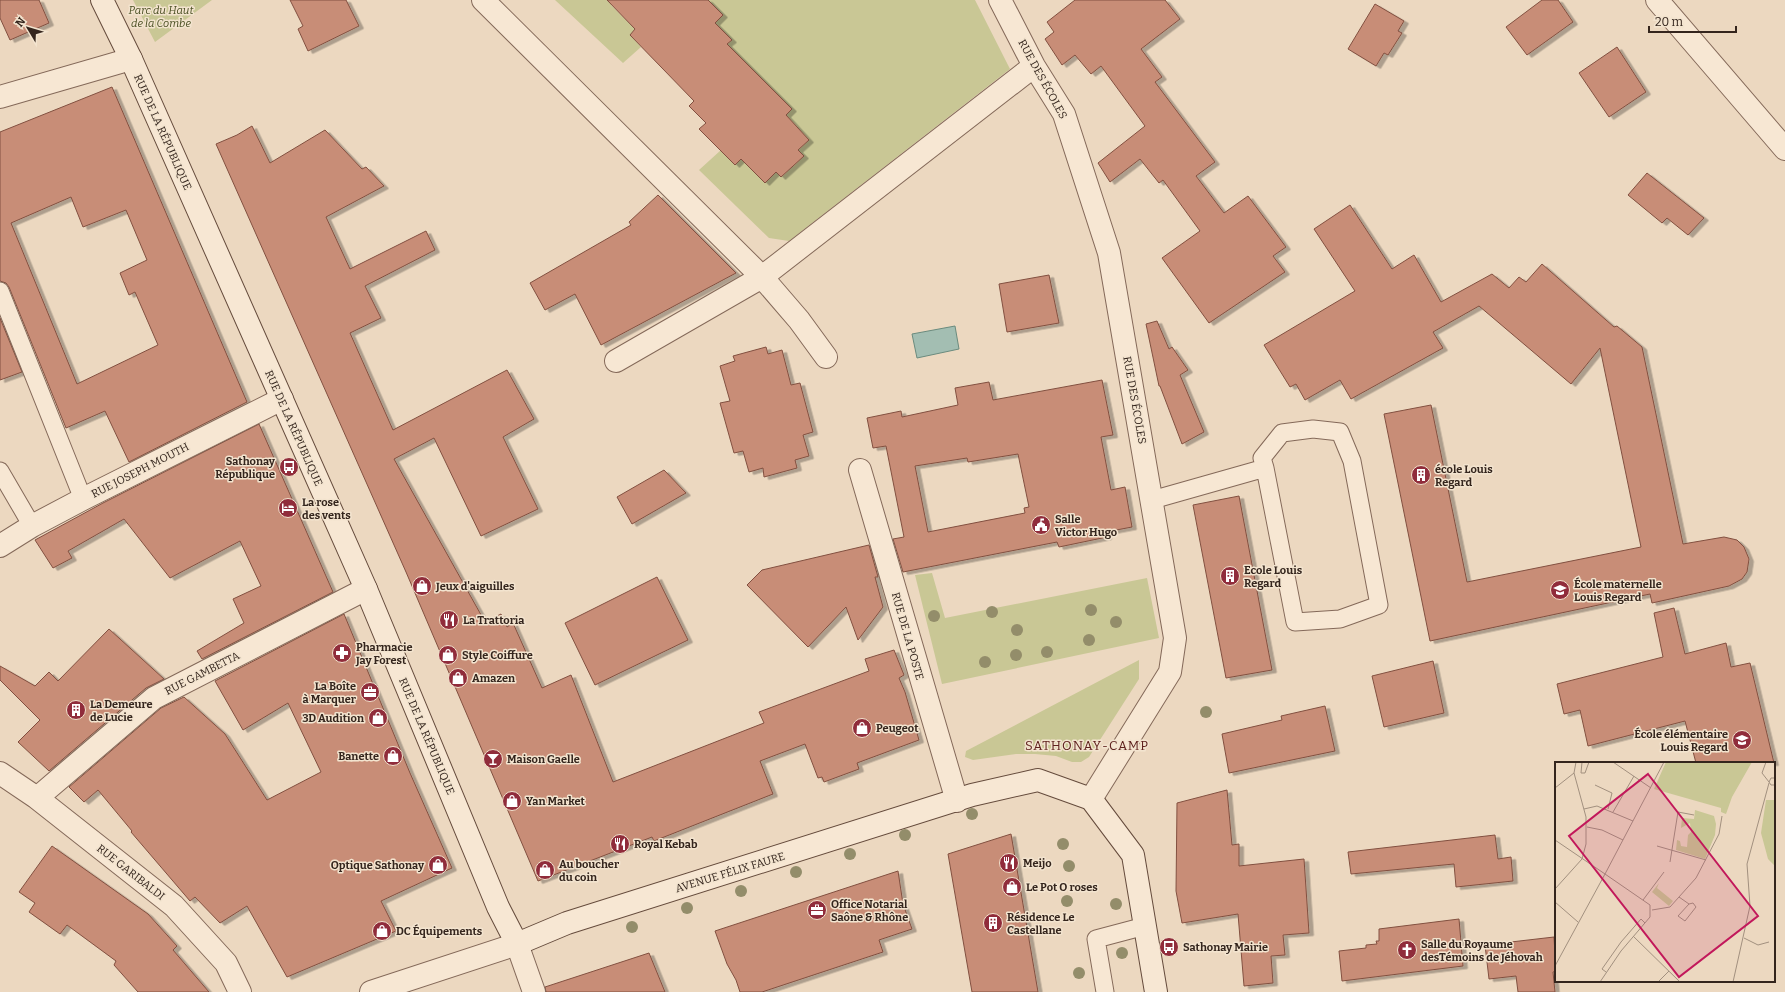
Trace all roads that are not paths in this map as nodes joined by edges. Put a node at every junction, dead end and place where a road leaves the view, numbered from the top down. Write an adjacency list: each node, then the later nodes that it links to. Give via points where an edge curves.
1 (102, 0): 5 (street, RUE DE LA RÉPUBLIQUE)
2 (483, 0): 9 (street)
3 (1000, 0): 6 (street, RUE DES ÉCOLES)
4 (1657, 0): 8 (street)
5 (131, 59): 7 (street); 13 (street, RUE DE LA RÉPUBLIQUE)
6 (1034, 66): 9 (street); 18 (street, RUE DES ÉCOLES, via 1064,114 1109,253)
7 (0, 97)
8 (1785, 149)
9 (762, 277): 11 (street, via 799,320); 12 (street)
10 (0, 291): 17 (lane)
11 (826, 357)
12 (616, 361)
13 (282, 399): 17 (street, RUE JOSEPH MOUTH); 21 (street, RUE DE LA RÉPUBLIQUE)
14 (1264, 468): 14 (lane, via 1295,622 1340,619 1379,605 1352,461 1340,432 1313,429 1282,433 1262,458); 18 (lane)
15 (860, 470): 25 (street, RUE DE LA POSTE)
16 (0, 471): 19 (lane)
17 (83, 499): 19 (street, RUE JOSEPH MOUTH)
18 (1152, 500): 24 (street, RUE DES ÉCOLES, via 1175,638 1170,672)
19 (32, 526): 20 (street, RUE JOSEPH MOUTH)
20 (0, 546)
21 (366, 589): 23 (street, RUE GAMBETTA, via 154,698); 27 (street, RUE DE LA RÉPUBLIQUE, via 498,908)
22 (0, 773): 23 (street, RUE GARIBALDI)
23 (37, 798): 29 (street, RUE GARIBALDI, via 174,906 226,963)
24 (1091, 799): 25 (street, AVENUE FÉLIX FAURE, via 1038,780 972,795); 26 (street, via 1133,855)
25 (957, 801): 27 (street, AVENUE FÉLIX FAURE, via 568,923)
26 (1145, 926): 31 (lane, via 1096,939); 32 (street)
27 (517, 944): 28 (street, AVENUE FÉLIX FAURE); 30 (street, RUE DE LA RÉPUBLIQUE)
28 (379, 991)
29 (240, 992)
30 (534, 992)
31 (1105, 992)
32 (1156, 992)

